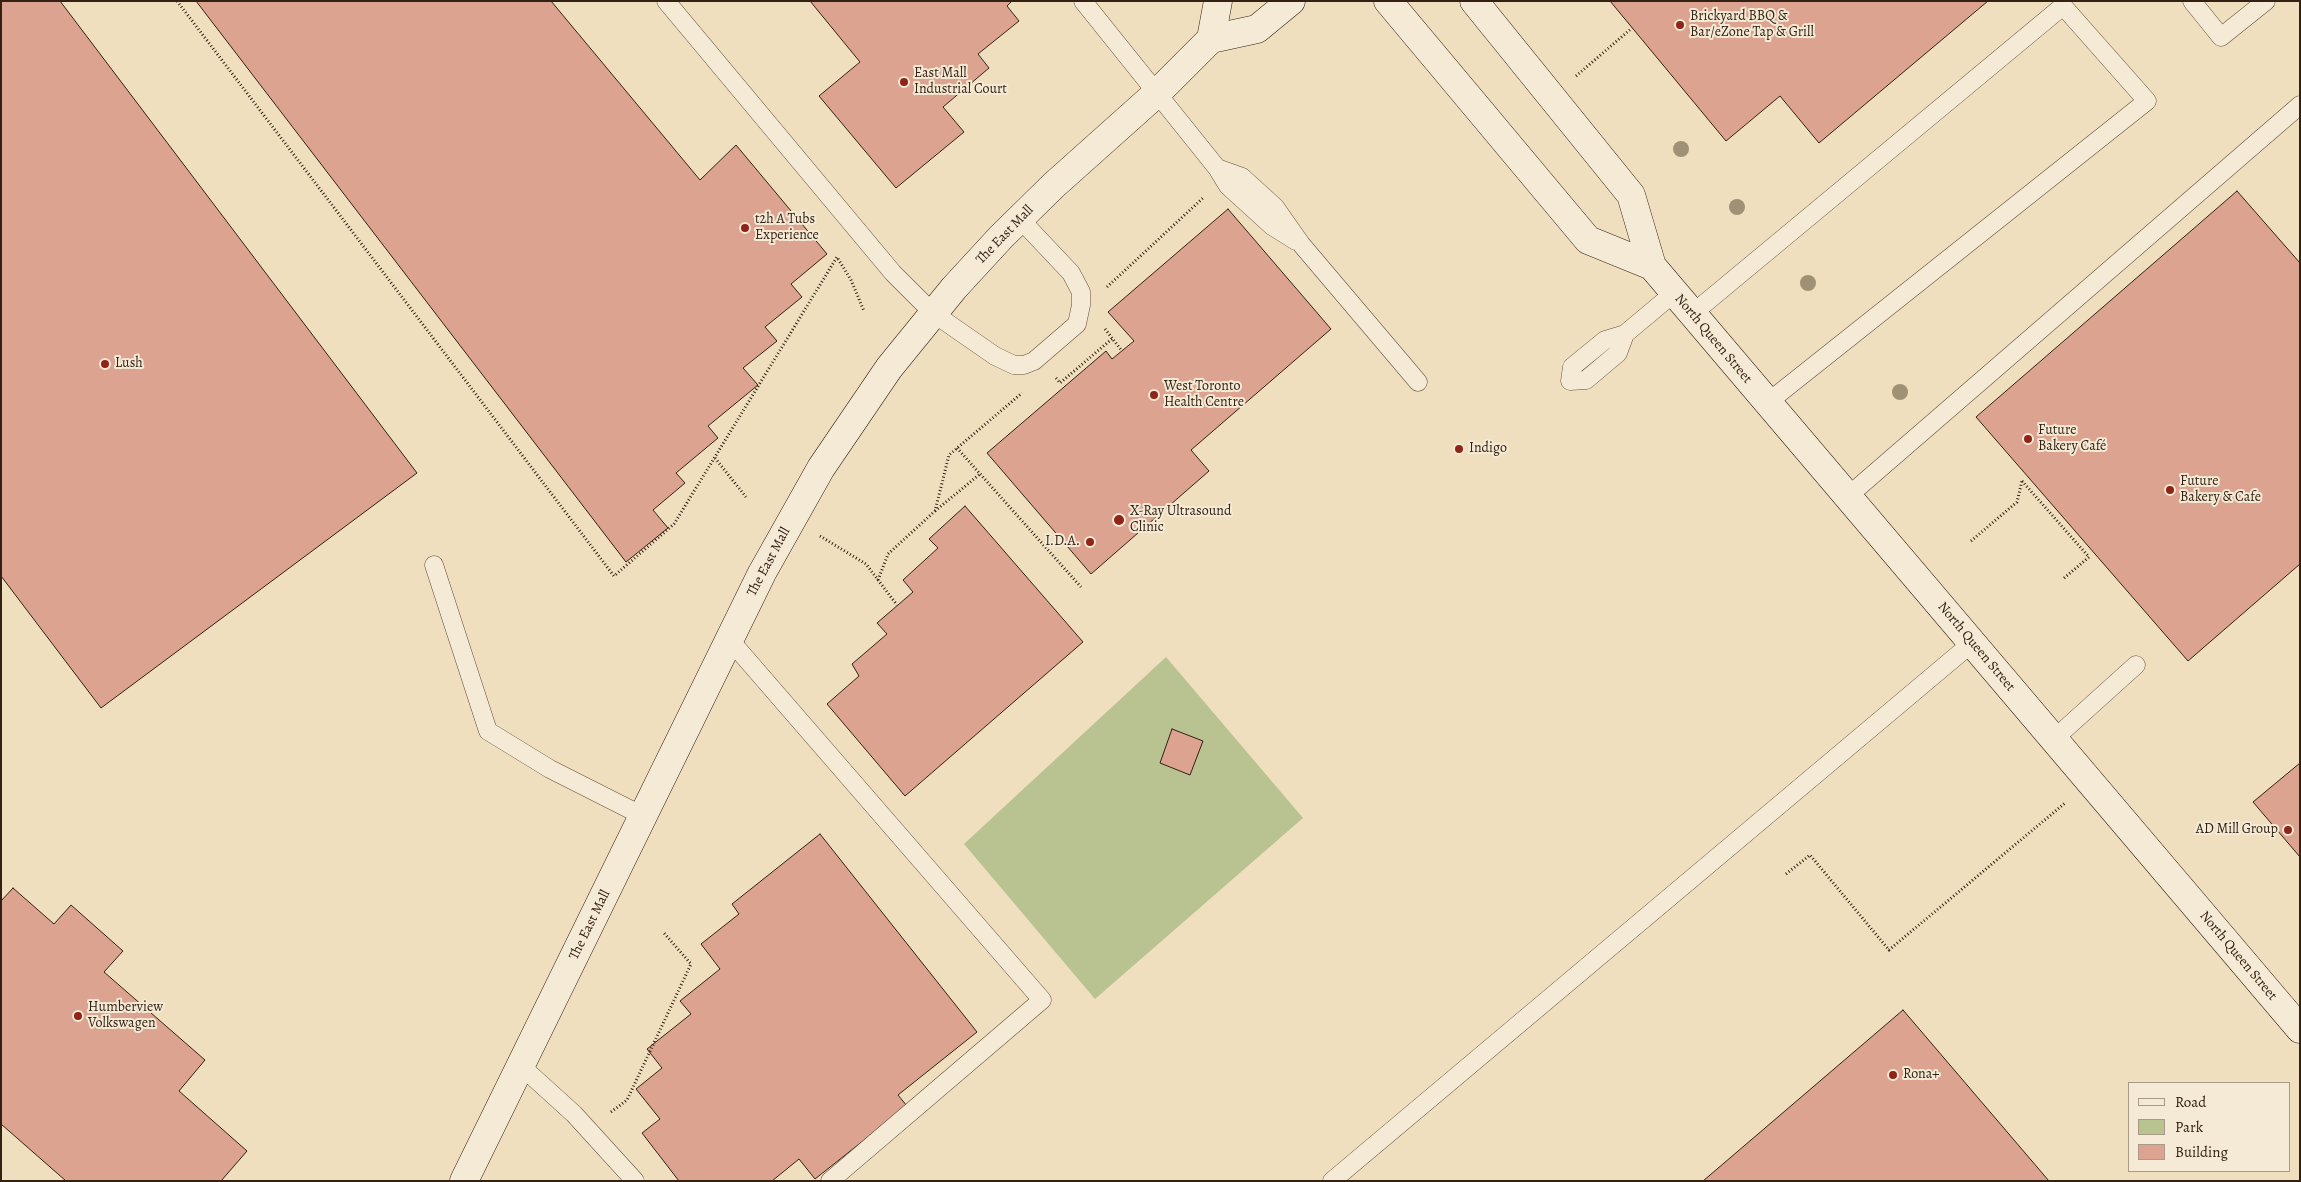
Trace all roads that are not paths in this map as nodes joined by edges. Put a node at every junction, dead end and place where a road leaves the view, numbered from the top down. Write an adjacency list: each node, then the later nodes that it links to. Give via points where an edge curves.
1 (666, 1): 15 (lane, via 893,273)
2 (1084, 1): 10 (lane)
3 (1218, 1): 9 (main road)
4 (1291, 1): 9 (main road, via 1257,29)
5 (1388, 1): 13 (main road, North Queen Street, via 1588,240)
6 (1474, 1): 13 (main road, North Queen Street, via 1631,195)
7 (2192, 1): 8 (lane, via 2220,37)
8 (2266, 1)
9 (1211, 39): 10 (main road, The East Mall)
10 (1157, 93): 12 (main road, The East Mall); 18 (lane, via 1228,186 1272,226 1301,244)
11 (2300, 105): 20 (lane)
12 (1020, 219): 15 (main road, The East Mall); 15 (lane, via 1071,272 1080,292 1080,317 1076,324 1034,361 1014,365 995,356)
13 (1652, 266): 14 (main road, North Queen Street)
14 (1674, 293): 16 (main road, North Queen Street); 17 (lane)
15 (933, 314): 22 (main road, The East Mall, via 888,368 821,468)
16 (1692, 314): 19 (main road, North Queen Street); 19 (lane, via 2063,6 2147,101)
17 (1625, 334)
18 (1418, 382)
19 (1768, 402): 20 (main road, North Queen Street)
20 (1847, 497): 23 (main road, North Queen Street)
21 (434, 564): 26 (lane, via 488,730 550,769)
22 (729, 639): 26 (main road, The East Mall); 31 (lane, via 1042,1000)
23 (1972, 643): 25 (main road, North Queen Street); 32 (lane)
24 (2136, 665): 25 (lane)
25 (2054, 739): 27 (main road, North Queen Street)
26 (643, 816): 28 (main road, The East Mall)
27 (2300, 1028)
28 (521, 1066): 29 (main road, The East Mall); 30 (lane, via 588,1130)
29 (464, 1181)
30 (634, 1181)
31 (830, 1181)
32 (1332, 1181)

